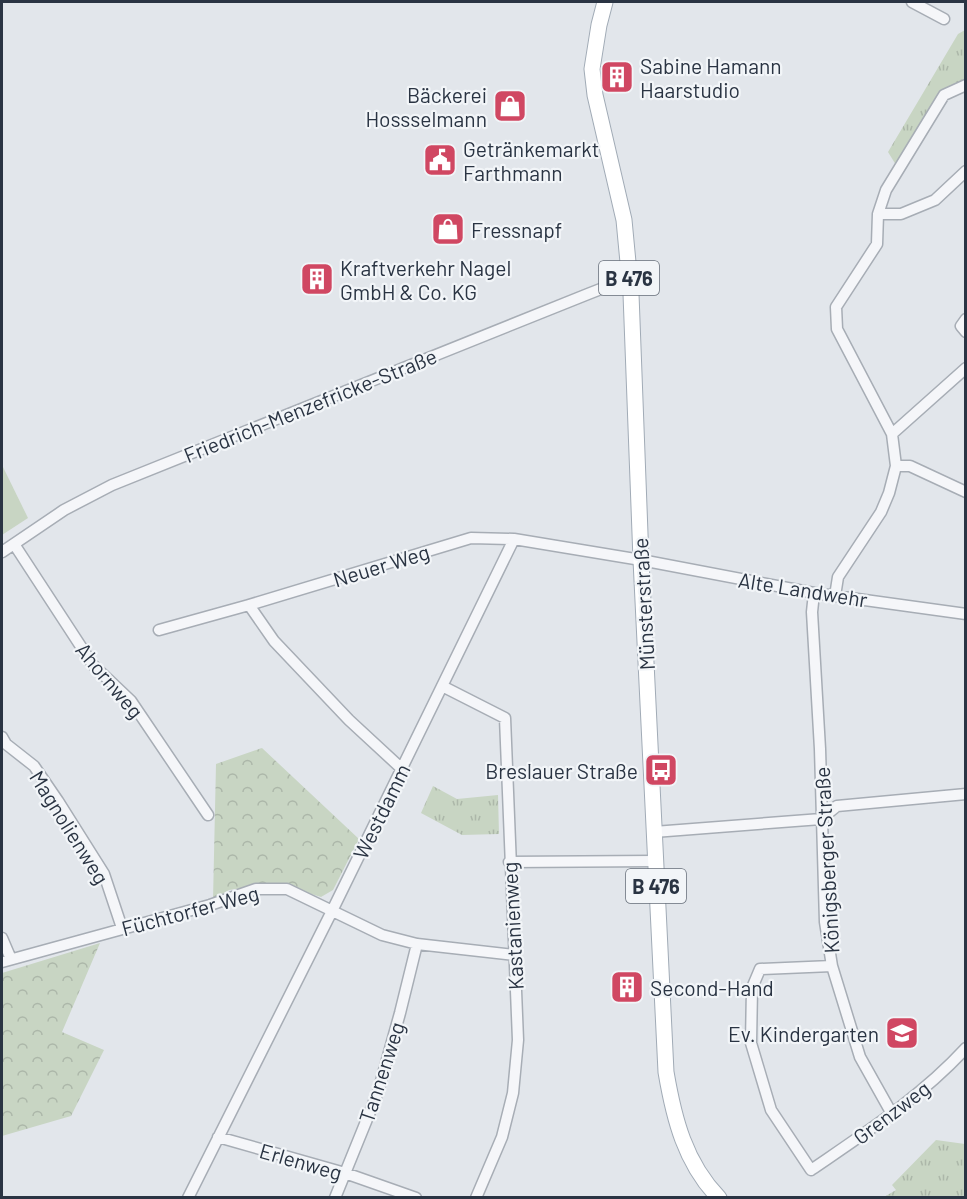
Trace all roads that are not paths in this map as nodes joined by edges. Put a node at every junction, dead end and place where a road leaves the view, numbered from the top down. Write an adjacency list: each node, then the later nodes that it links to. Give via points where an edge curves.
1 (605, 2): 7 (main road, Münsterstraße / B 476, via 592,69 624,220)
2 (912, 2): 3 (street)
3 (944, 19)
4 (966, 85): 6 (street, via 944,95 886,190)
5 (966, 171): 6 (street, via 935,200 901,214)
6 (878, 214): 11 (street, via 877,244 836,307 837,329)
7 (630, 281): 15 (street, Friedrich-Menzefricke-Straße, via 588,294 112,485 64,510); 17 (main road, Münsterstraße / B 476)
8 (966, 319): 9 (street, via 961,326)
9 (966, 332)
10 (966, 368): 11 (street)
11 (892, 434): 12 (street)
12 (896, 466): 13 (street, via 910,466); 19 (street, via 890,493 838,578)
13 (966, 492)
14 (514, 539): 17 (street); 20 (street, Neuer Weg, via 471,538); 23 (street, Westdamm)
15 (14, 544): 16 (street, Friedrich-Menzefricke-Straße); 27 (street, Ahornweg, via 93,665 131,701)
16 (2, 552)
17 (641, 560): 18 (street, Alte Landwehr); 29 (main road, Münsterstraße / B 476)
18 (814, 593): 19 (street, Alte Landwehr); 28 (street, Königsberger Straße)
19 (835, 596): 21 (street, Alte Landwehr)
20 (249, 605): 22 (street, Neuer Weg); 25 (street, via 274,641)
21 (966, 614)
22 (159, 630)
23 (442, 686): 25 (street, Westdamm); 31 (street, Kastanienweg, via 505,718)
24 (2, 737): 33 (street, Magnolienweg, via 34,766 104,874)
25 (402, 769): 32 (street, Westdamm)
26 (966, 794): 28 (street, via 837,806)
27 (208, 815)
28 (821, 819): 29 (street); 38 (street, Königsberger Straße, via 825,922)
29 (654, 832): 30 (main road, Münsterstraße / B 476)
30 (655, 861): 31 (street); 47 (main road, Münsterstraße / B 476, via 670,1094 693,1164)
31 (509, 862): 36 (street, Kastanienweg)
32 (333, 911): 33 (street, Füchtorfer Weg, via 287,889 256,890); 35 (street, Füchtorfer Weg, via 382,935); 41 (street, Westdamm)
33 (122, 928): 37 (street, Füchtorfer Weg)
34 (2, 938): 37 (street)
35 (417, 944): 36 (street, Füchtorfer Weg); 42 (street, Tannenweg, via 378,1092)
36 (514, 955): 46 (street, Kastanienweg, via 518,1040 513,1094 502,1137)
37 (6, 960)
38 (832, 966): 40 (street, Königsberger Straße, via 860,1057); 40 (street, Grenzweg, via 760,969 752,988 751,1043 771,1110 811,1170)
39 (966, 1048): 40 (street, Grenzweg, via 946,1070)
40 (892, 1114)
41 (218, 1137): 42 (street, Erlenweg); 43 (street, Westdamm)
42 (345, 1173): 44 (street, Tannenweg); 45 (street, Erlenweg)
43 (188, 1197)
44 (335, 1197)
45 (416, 1197)
46 (476, 1197)
47 (720, 1197)

